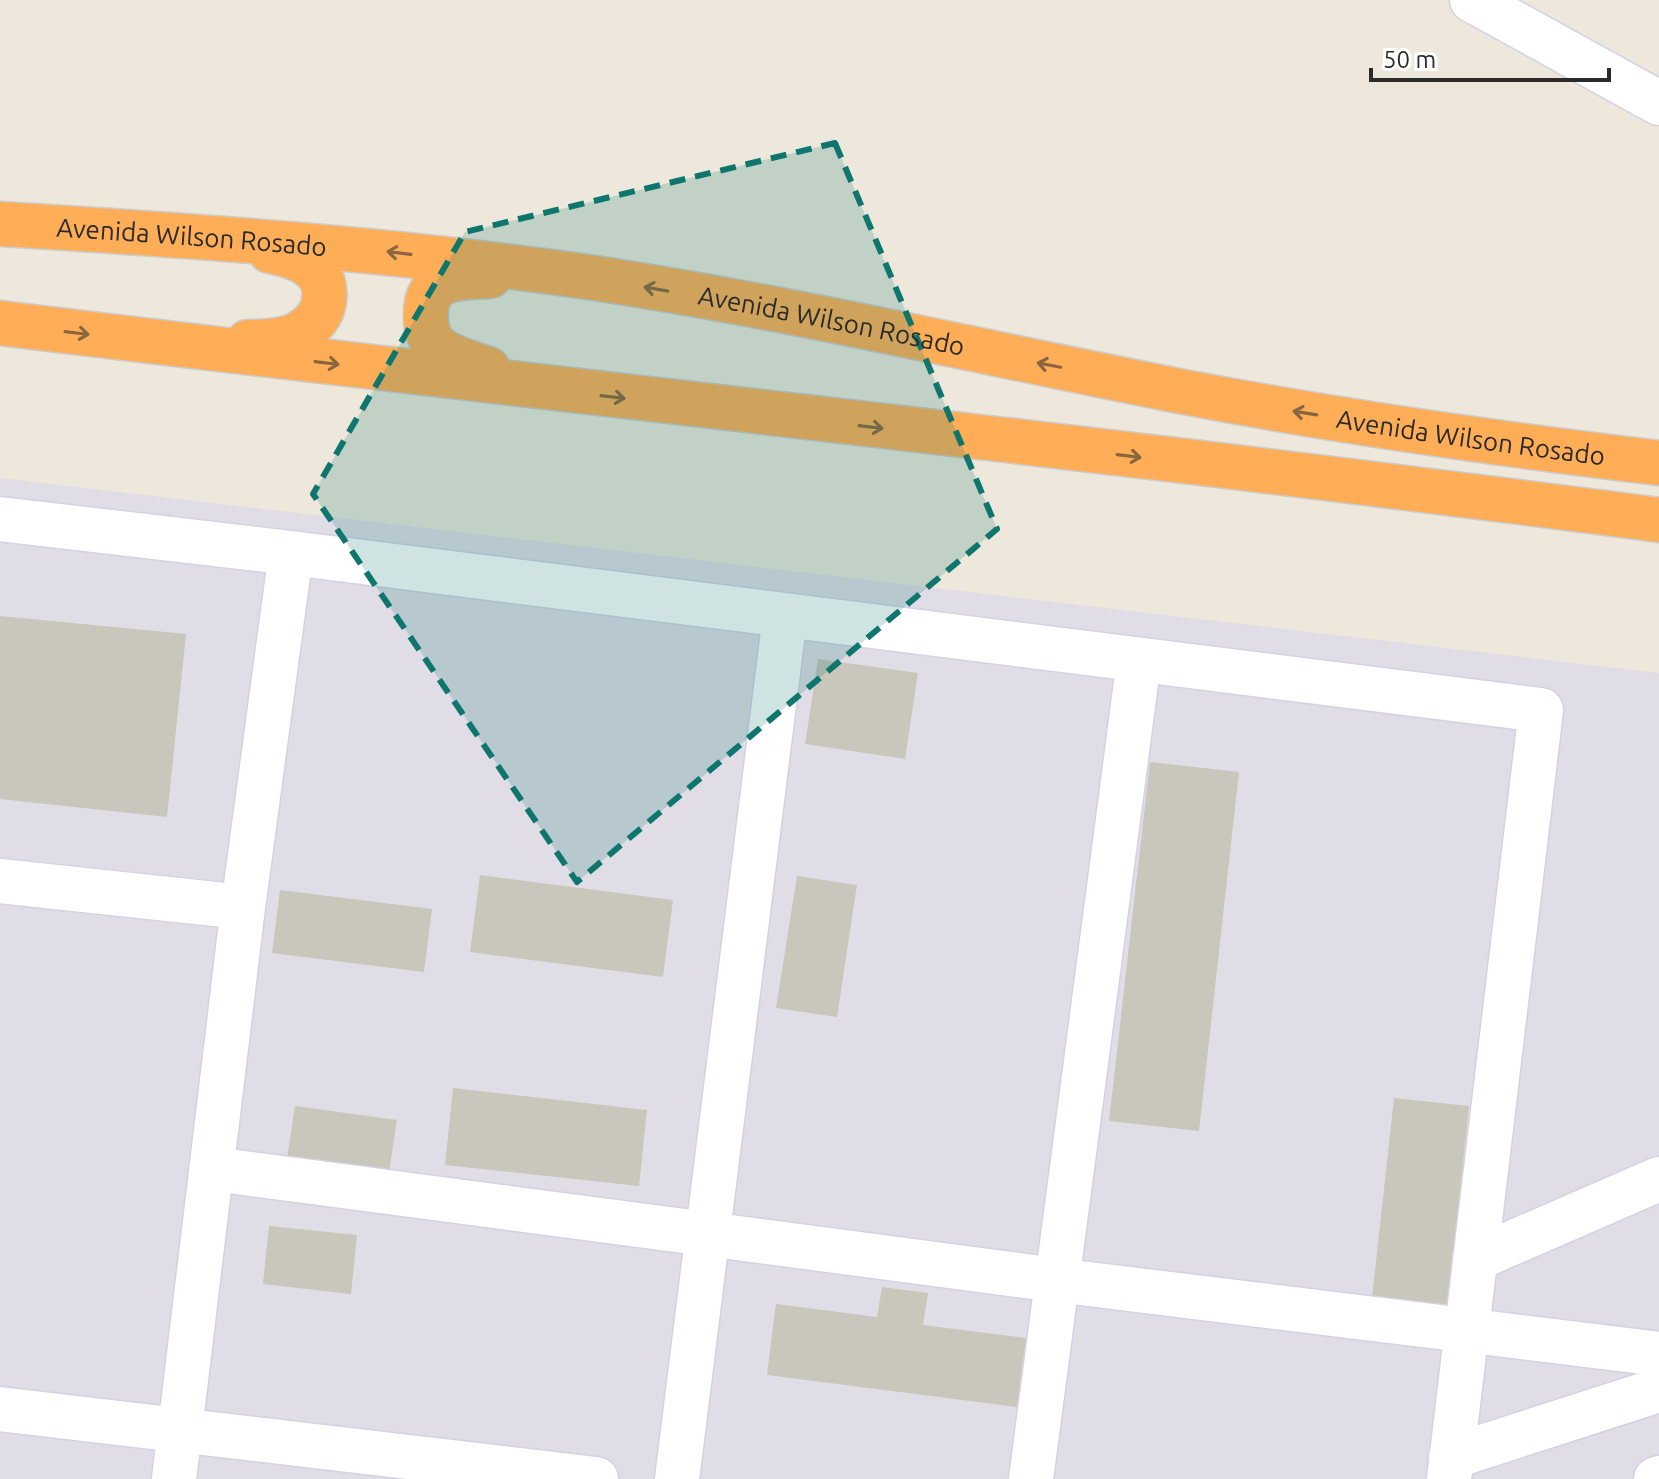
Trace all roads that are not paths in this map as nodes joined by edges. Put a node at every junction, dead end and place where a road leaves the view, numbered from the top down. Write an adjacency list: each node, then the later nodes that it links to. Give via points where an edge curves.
1 (1472, 0): 2 (street)
2 (1659, 103)
3 (0, 224): 4 (highway, Avenida Wilson Rosado)
4 (176, 235): 5 (highway, Avenida Wilson Rosado, one-way to 4, via 354,248); 7 (highway, via 300,259 323,277 326,295 321,312 296,335 257,342)
5 (576, 276): 8 (highway, via 450,278 434,287 428,298 427,330 445,352); 9 (highway, Avenida Wilson Rosado, one-way to 5, via 1299,413)
6 (0, 323): 7 (highway, one-way to 7)
7 (166, 343): 8 (highway, one-way to 8)
8 (551, 390): 11 (highway, one-way to 11)
9 (1659, 463)
10 (0, 519): 12 (street)
11 (1659, 520)
12 (291, 553): 13 (street); 16 (street)
13 (785, 616): 14 (street); 19 (street)
14 (1139, 660): 20 (street, via 1541,710); 21 (street)
15 (0, 881): 16 (street)
16 (243, 907): 17 (street)
17 (213, 1169): 19 (street); 26 (street)
18 (1659, 1179): 20 (street)
19 (708, 1234): 21 (street); 30 (street)
20 (1475, 1259): 22 (street)
21 (1056, 1280): 22 (street); 31 (street)
22 (1466, 1330): 23 (street); 27 (street)
23 (1659, 1354)
24 (1659, 1390): 27 (street)
25 (0, 1409): 26 (street)
26 (179, 1430): 28 (street); 29 (street)
27 (1450, 1468)
28 (174, 1479)
29 (596, 1479)
30 (677, 1479)
31 (1031, 1479)

